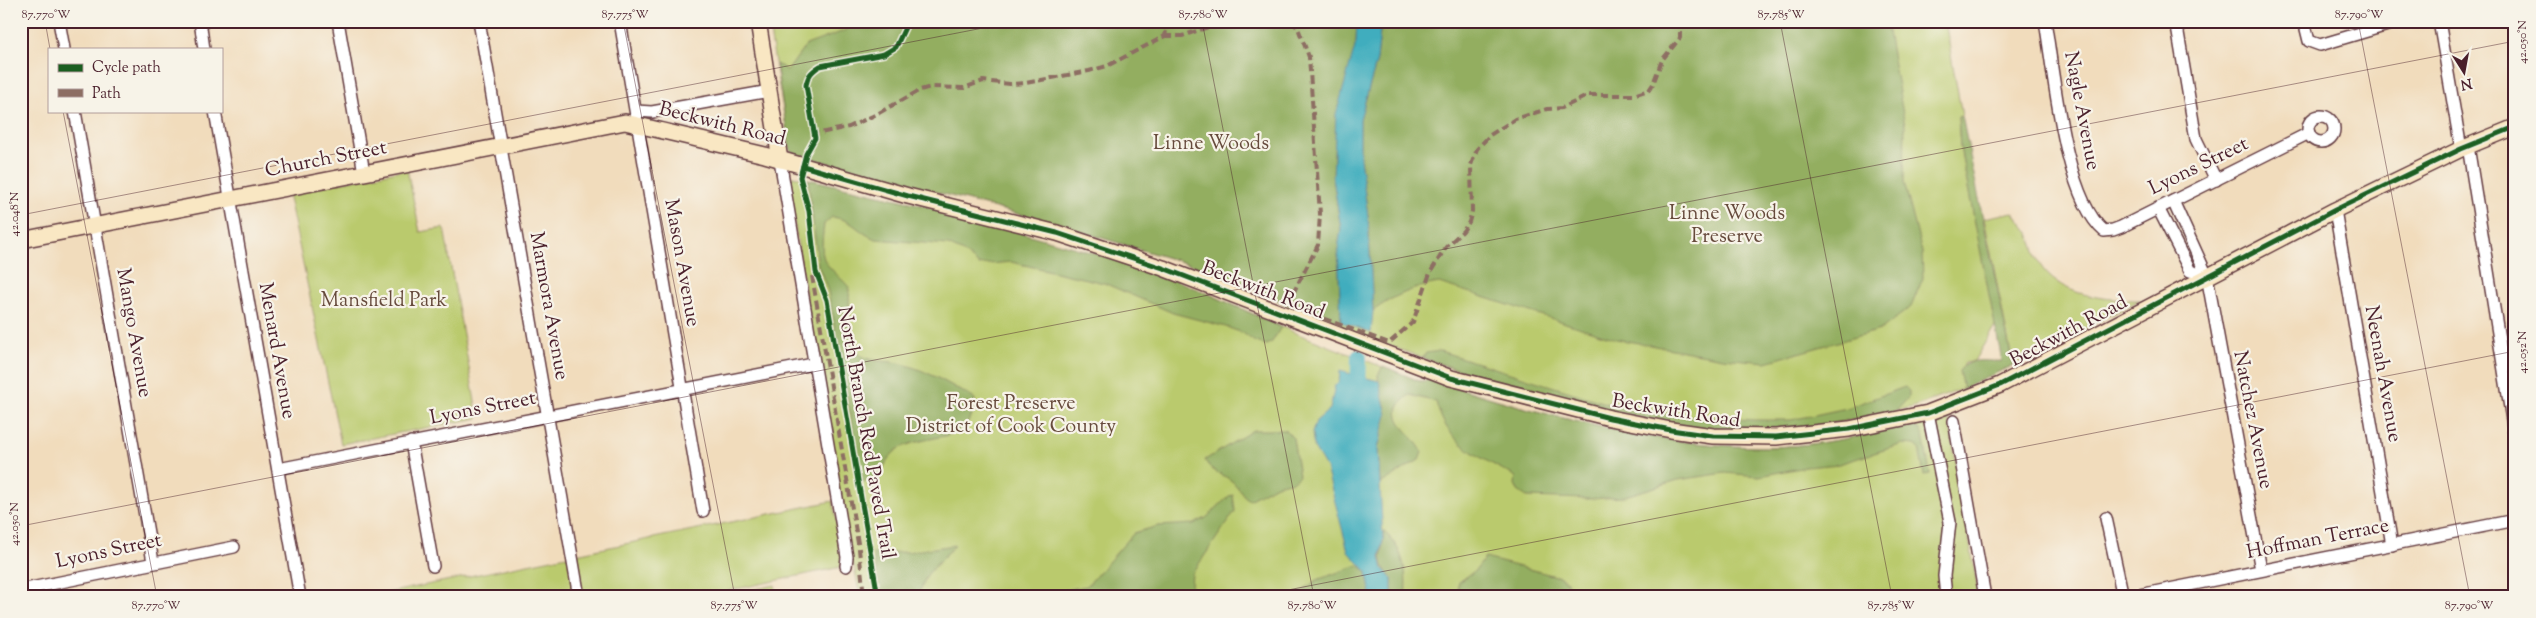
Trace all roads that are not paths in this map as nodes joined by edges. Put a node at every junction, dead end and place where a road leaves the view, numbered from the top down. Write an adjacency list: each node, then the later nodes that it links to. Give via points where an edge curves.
1 (60, 21): 12 (street)
2 (200, 21): 13 (street)
3 (338, 21): 23 (street)
4 (479, 21): 20 (street, Marmora Avenue)
5 (620, 21): 17 (street, Mason Avenue)
6 (758, 21): 14 (street)
7 (2045, 21): 30 (street, Nagle Avenue, via 2072,175 2094,219)
8 (2176, 21): 24 (street, via 2196,139)
9 (2304, 21): 10 (street, via 2309,41 2320,45)
10 (2401, 21)
11 (2439, 21): 21 (street)
12 (64, 48)
13 (204, 48)
14 (770, 91): 17 (street, Church Street, via 652,112); 22 (street)
15 (75, 112): 29 (street, Mango Avenue)
16 (215, 112): 25 (street, Menard Avenue)
17 (637, 118): 20 (street, Church Street); 22 (street, Beckwith Road); 34 (street, Mason Avenue)
18 (2515, 127): 21 (street, Beckwith Road)
19 (2309, 133): 24 (street, Lyons Street)
20 (501, 146): 23 (street, Church Street); 36 (street, Marmora Avenue)
21 (2464, 147): 28 (street, Beckwith Road); 38 (street)
22 (780, 160): 33 (street); 35 (street, Beckwith Road, via 1057,233 1163,268 1451,378 1610,418 1713,436 1747,438 1808,435)
23 (364, 173): 25 (street, Church Street)
24 (2216, 180): 26 (street, Lyons Street)
25 (231, 200): 29 (street, Church Street); 40 (street, Menard Avenue)
26 (2173, 201): 27 (street, Lyons Street); 32 (street, Natchez Avenue)
27 (2158, 208): 30 (street, Lyons Street, via 2113,230); 32 (street, via 2190,271)
28 (2334, 210): 32 (street, Beckwith Road); 44 (street, Neenah Avenue)
29 (95, 226): 31 (street, Church Street); 46 (street, Mango Avenue)
30 (2104, 231)
31 (21, 240)
32 (2207, 276): 35 (street, Beckwith Road, via 2044,364); 49 (street, Natchez Avenue)
33 (812, 364): 34 (street, Lyons Street); 48 (street)
34 (683, 388): 36 (street, Lyons Street); 41 (street, Mason Avenue)
35 (1928, 413): 53 (street, via 1949,514 1944,576)
36 (548, 415): 39 (street, Lyons Street); 52 (street, Marmora Avenue)
37 (1954, 421): 54 (street)
38 (2515, 440)
39 (411, 442): 40 (street, Lyons Street); 47 (street)
40 (278, 469): 51 (street, Menard Avenue)
41 (703, 510)
42 (2106, 518): 55 (street)
43 (2515, 520): 44 (street, Hoffman Terrace)
44 (2392, 544): 49 (street, Hoffman Terrace)
45 (234, 547): 46 (street, Lyons Street)
46 (154, 562): 50 (street, Lyons Street)
47 (433, 566)
48 (846, 566)
49 (2261, 570): 56 (street, Hoffman Terrace)
50 (21, 590)
51 (300, 597)
52 (580, 597)
53 (1946, 597)
54 (1985, 597)
55 (2123, 597)
56 (2129, 597)

